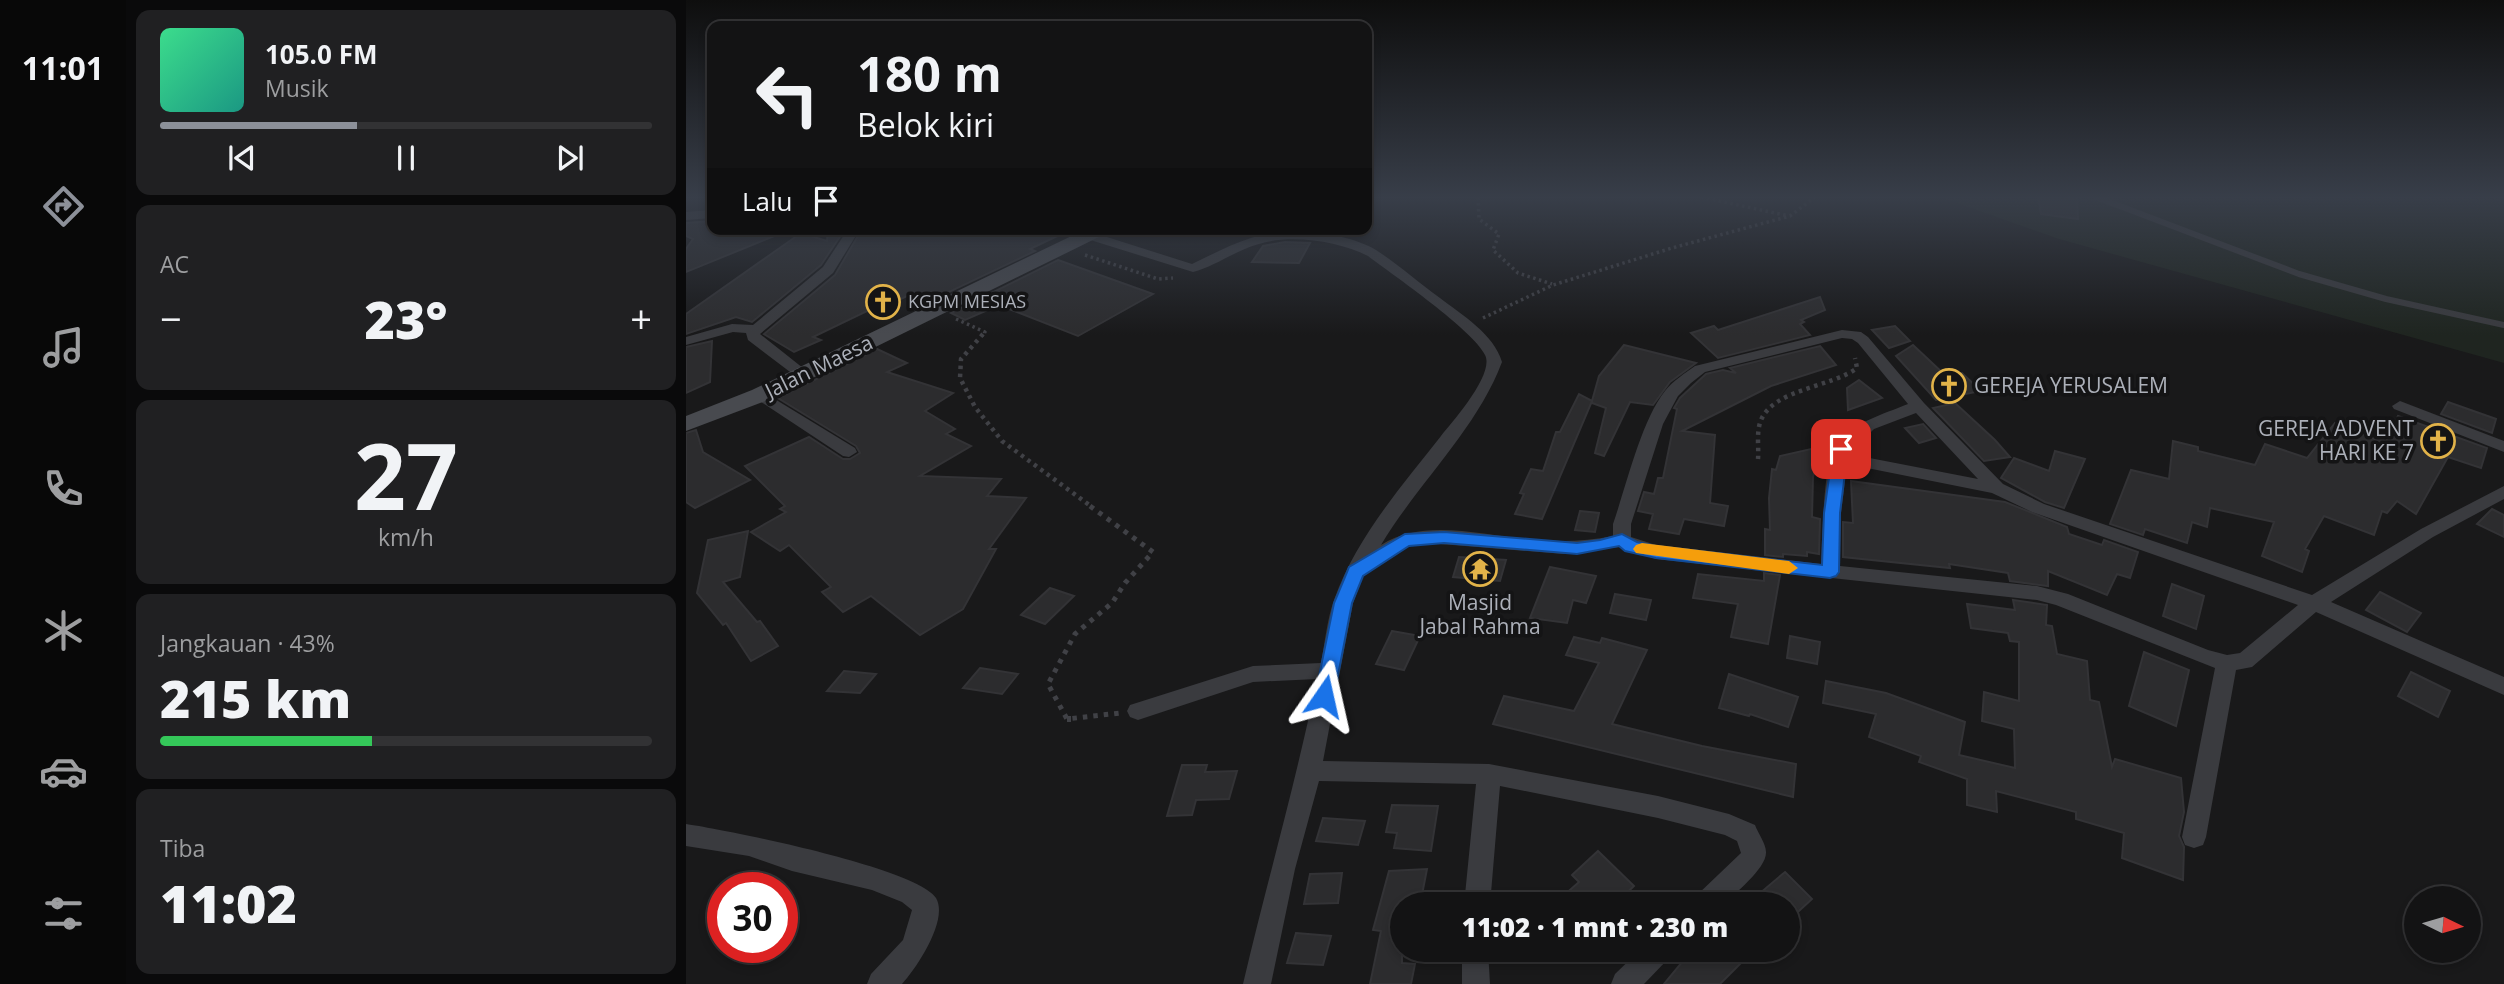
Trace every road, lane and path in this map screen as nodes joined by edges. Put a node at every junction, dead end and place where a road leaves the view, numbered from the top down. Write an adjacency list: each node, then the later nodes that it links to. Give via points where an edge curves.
1 (845, 243): 15 (street, via 828,270)
2 (1071, 243): 9 (street, Jalan Maesa)
3 (1125, 243): 10 (street)
4 (1250, 243): 10 (street)
5 (1348, 243): 14 (street, via 1371,253)
6 (1496, 243): 11 (path, via 1493,250 1518,273)
7 (1691, 243): 11 (path)
8 (2213, 243): 13 (lane, via 2272,266 2353,289)
9 (1062, 247): 10 (path, via 1165,281); 12 (street, Jalan Maesa)
10 (1193, 268)
11 (1553, 285): 14 (path)
12 (935, 311): 18 (street, Jalan Maesa); 36 (path, via 985,332 961,359 960,378 1002,442 1153,552 1112,603 1075,634 1048,684 1067,719)
13 (2504, 325)
14 (1467, 326): 30 (street, via 1493,352 1495,362 1485,388 1395,506)
15 (755, 329): 17 (street, via 732,328); 18 (street, via 754,337)
16 (1849, 334): 20 (street, via 1869,346); 26 (path, via 1857,368 1791,396 1764,414); 29 (street, via 1700,369 1671,394 1655,424 1622,524)
17 (686, 341)
18 (803, 374): 19 (street, Jalan Maesa)
19 (760, 395): 22 (street, Jalan Maesa); 24 (street)
20 (1917, 406): 25 (street, via 1857,433); 27 (street)
21 (2399, 406): 23 (street)
22 (686, 424)
23 (2504, 447)
24 (849, 452)
25 (1839, 457): 27 (street); 31 (street)
26 (1758, 459)
27 (1997, 488): 32 (street, via 2038,508)
28 (2504, 492): 32 (street)
29 (1622, 540): 30 (street, via 1577,548 1418,538 1405,540); 31 (street, via 1656,552)
30 (1355, 572): 34 (street, via 1343,603)
31 (1830, 572): 33 (street, via 2037,593)
32 (2314, 603): 33 (street, via 2245,661); 35 (street)
33 (2227, 663): 40 (street)
34 (1329, 671): 36 (street, via 1252,674); 37 (street)
35 (2504, 686)
36 (1138, 711)
37 (1310, 771): 38 (street); 46 (street, via 1282,869)
38 (1489, 774): 41 (street); 42 (street, via 1658,807 1745,832 1754,851 1752,859)
39 (686, 835): 45 (street, via 748,845 911,893 926,905 924,923 916,946)
40 (2194, 837)
41 (1478, 892)
42 (1718, 892)
43 (1475, 962): 47 (street)
44 (1647, 962): 48 (street)
45 (881, 984)
46 (1257, 984)
47 (1476, 984)
48 (1625, 984)

